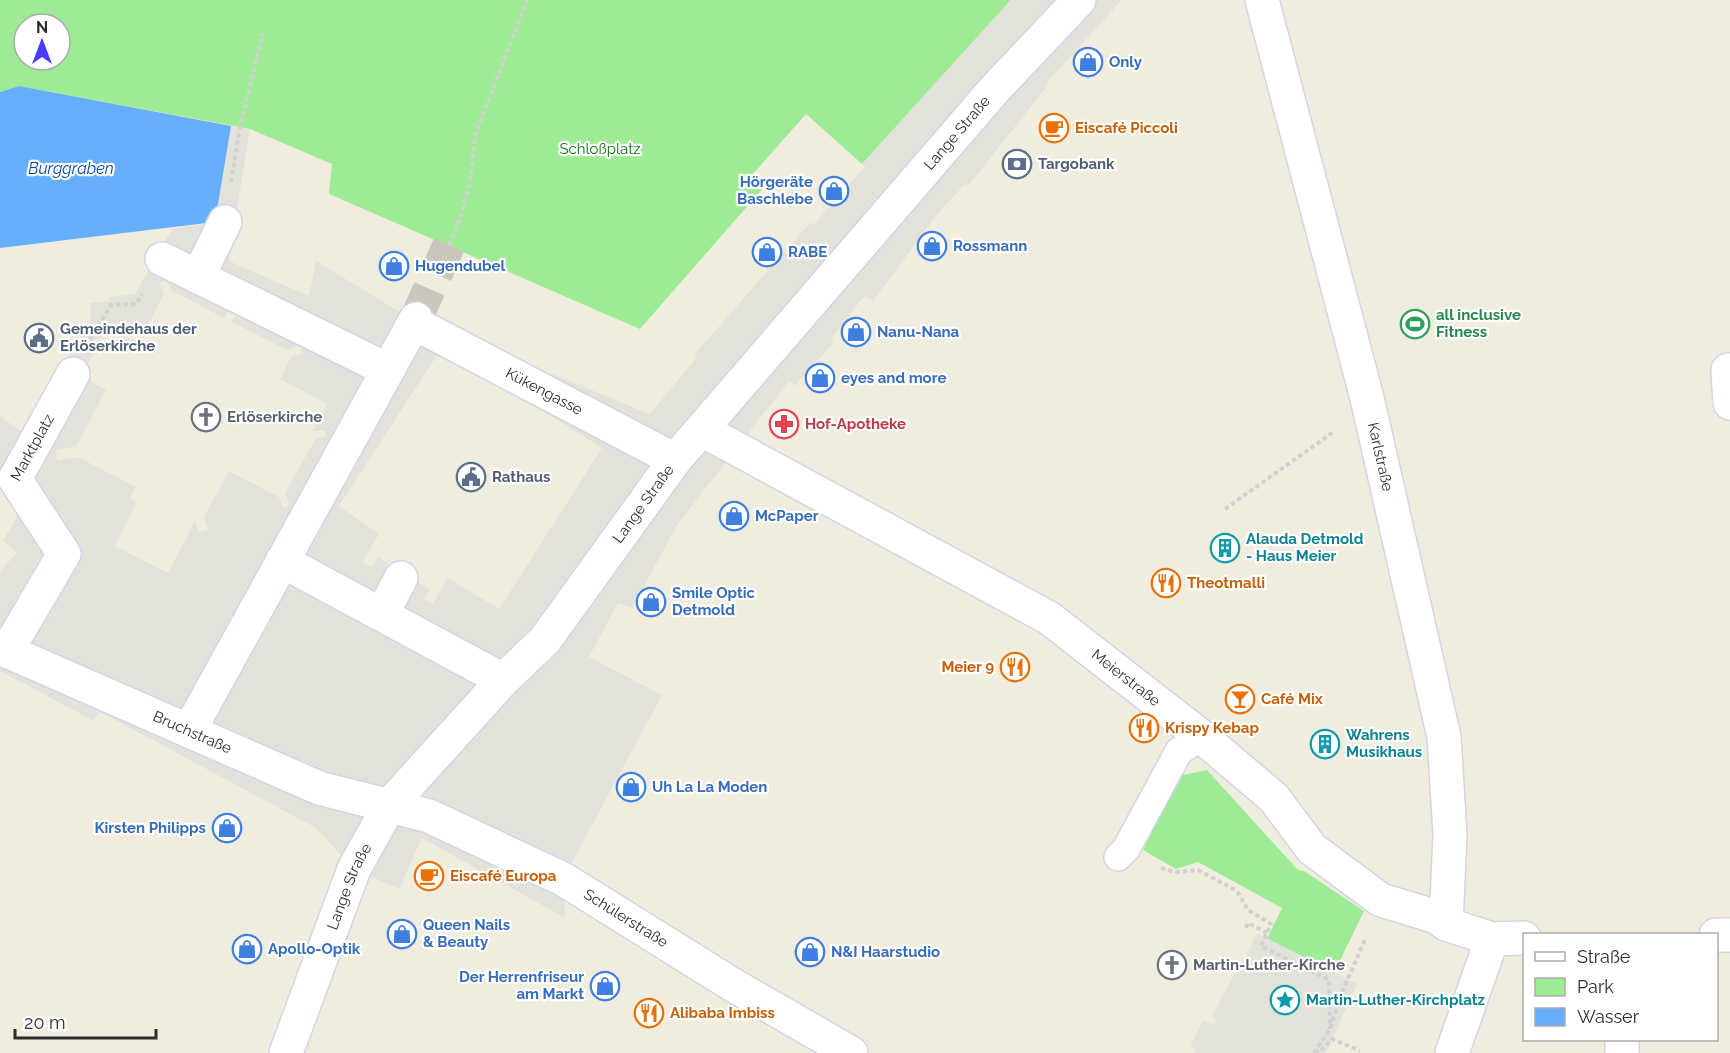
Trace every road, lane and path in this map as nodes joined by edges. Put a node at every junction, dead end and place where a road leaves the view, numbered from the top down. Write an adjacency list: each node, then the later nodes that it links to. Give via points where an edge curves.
1 (527, 0): 6 (path, via 475,135 471,178)
2 (1079, 0): 14 (street, Lange Straße, via 994,90)
3 (1262, 0): 13 (street, Karlstraße)
4 (264, 33): 5 (path, via 240,127)
5 (225, 222): 8 (street)
6 (449, 245)
7 (162, 259): 8 (street); 11 (path, via 136,304 111,305)
8 (198, 277): 9 (street)
9 (388, 370): 15 (street, Kükengasse, via 415,321); 17 (street)
10 (1728, 370): 12 (street)
11 (73, 374): 20 (street, Marktplatz, via 15,479 64,554)
12 (1730, 403)
13 (1368, 406): 16 (path); 26 (street, Karlstraße, via 1444,737 1450,834)
14 (702, 430): 15 (street, Lange Straße); 23 (street, Meierstraße, via 1049,618)
15 (675, 460): 21 (street, Lange Straße, via 545,640)
16 (1225, 509)
17 (282, 561): 19 (street); 22 (street)
18 (401, 578): 19 (street)
19 (382, 614): 21 (street)
20 (4, 650): 22 (street, Bruchstraße)
21 (503, 680): 24 (street, Lange Straße)
22 (189, 731): 24 (street, Bruchstraße, via 319,788)
23 (1202, 737): 25 (lane, via 1179,751); 26 (street, Meierstraße, via 1274,798 1312,849 1381,900 1437,917)
24 (389, 806): 35 (street, Lange Straße, via 354,869); 36 (street, Schülerstraße, via 429,816 563,879)
25 (1122, 853): 28 (path, via 1174,873 1198,870 1237,891 1248,910 1271,924)
26 (1446, 924): 31 (street, Meierstraße)
27 (1246, 928): 28 (path, via 1248,923)
28 (1267, 933): 32 (path, via 1261,946 1329,980)
29 (1368, 934): 32 (path)
30 (1523, 938): 31 (street, Meierstraße)
31 (1492, 939): 37 (street)
32 (1330, 1029): 34 (path)
33 (1360, 1050): 34 (path, via 1332,1040 1319,1053)
34 (1314, 1052)
35 (286, 1053)
36 (851, 1053)
37 (1452, 1053)

